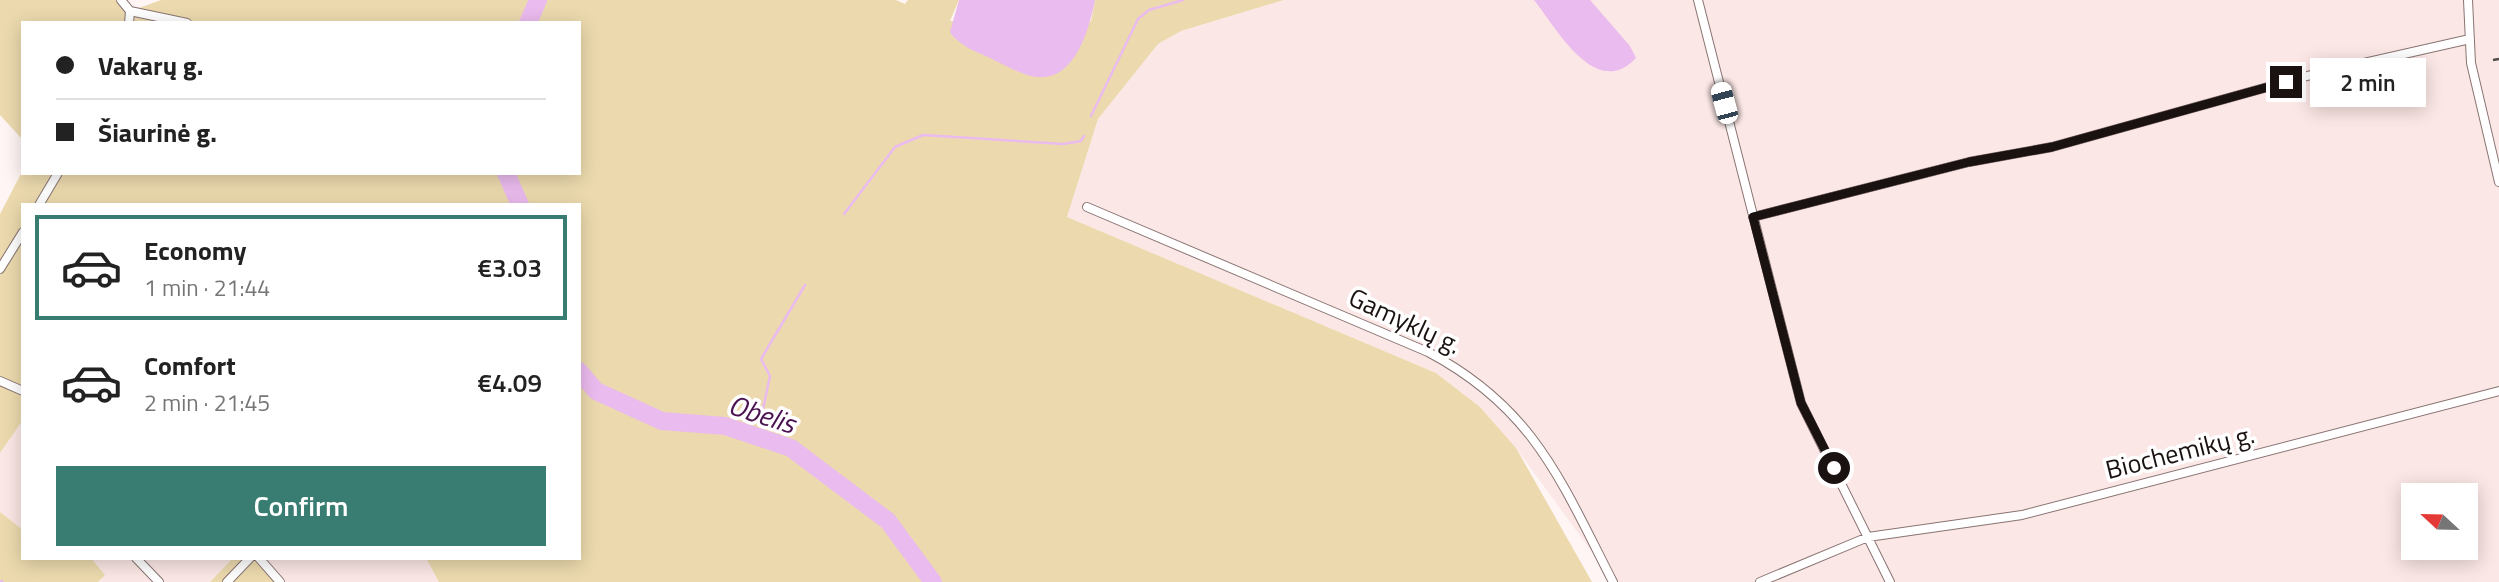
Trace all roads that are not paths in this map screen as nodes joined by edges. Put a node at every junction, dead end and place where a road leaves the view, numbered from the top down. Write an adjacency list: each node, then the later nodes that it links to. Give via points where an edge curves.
1 (121, 0): 4 (street)
2 (1698, 0): 12 (street)
3 (2469, 0): 7 (street)
4 (130, 11): 5 (street); 6 (street)
5 (129, 21)
6 (178, 21)
7 (2470, 39): 9 (street, via 2470,63); 12 (street, via 2311,75 2052,147 1969,162)
8 (57, 175): 10 (street)
9 (2499, 182)
10 (40, 203)
11 (1087, 207): 25 (street, Gamyklų g., via 1428,352 1473,378 1513,412 1538,443)
12 (1753, 217): 18 (street, via 1801,403)
13 (21, 235): 14 (street)
14 (0, 269)
15 (0, 381): 16 (street)
16 (21, 390)
17 (2499, 391): 18 (street, Biochemikų g., via 2022,515)
18 (1868, 537): 26 (street, Biochemikų g.); 27 (street)
19 (138, 560): 22 (street)
20 (248, 560): 23 (street)
21 (261, 560): 24 (street)
22 (159, 582)
23 (227, 582)
24 (280, 582)
25 (1613, 582)
26 (1760, 582)
27 (1890, 582)

